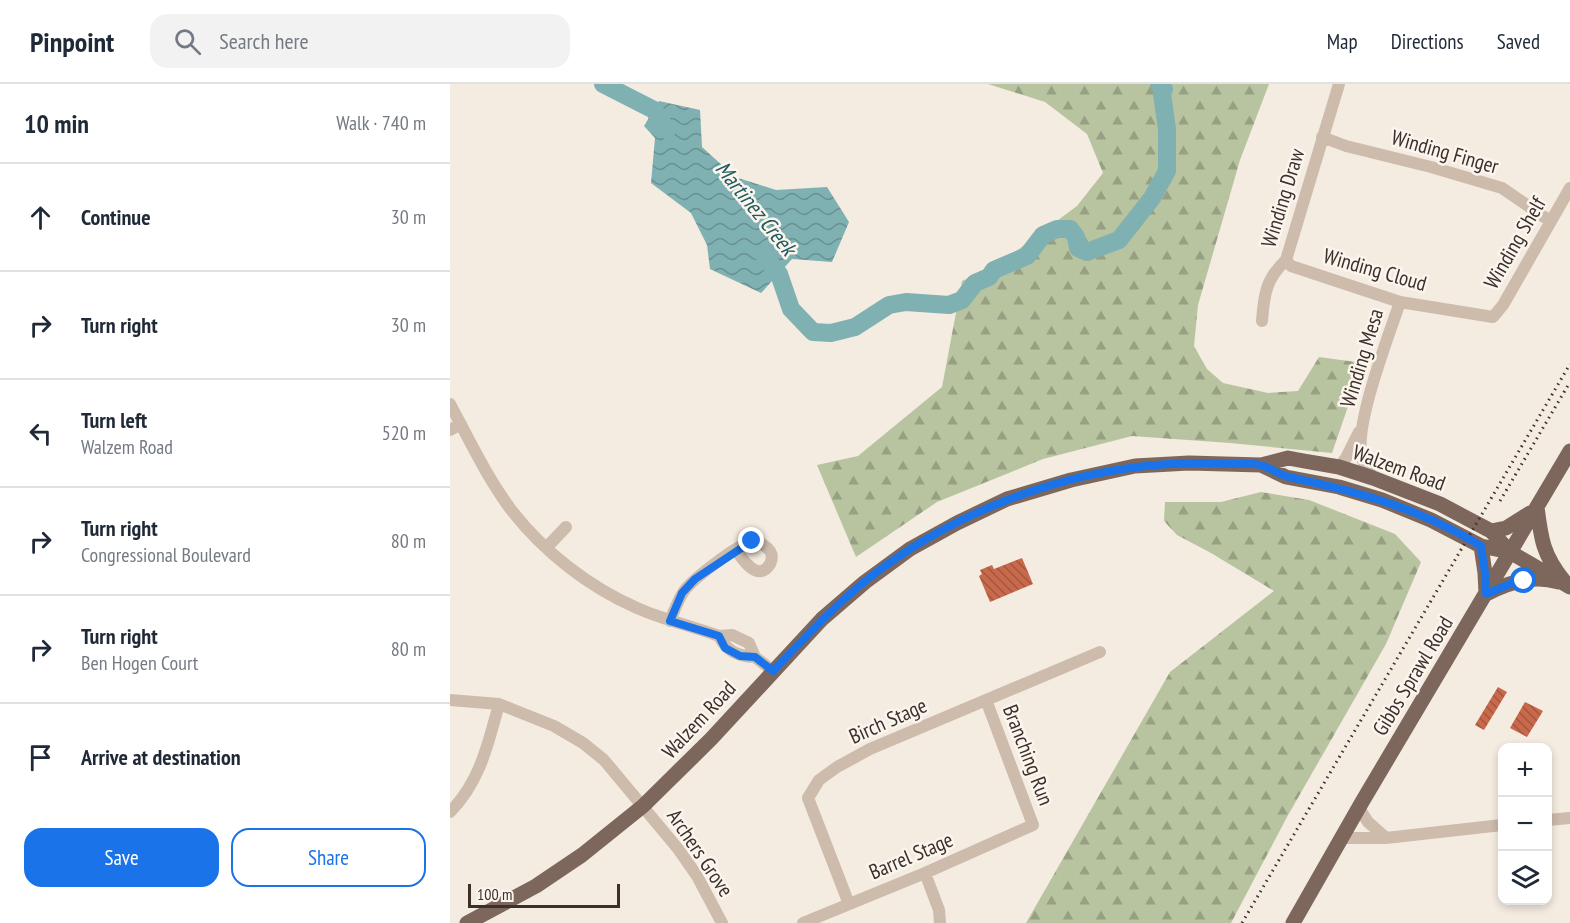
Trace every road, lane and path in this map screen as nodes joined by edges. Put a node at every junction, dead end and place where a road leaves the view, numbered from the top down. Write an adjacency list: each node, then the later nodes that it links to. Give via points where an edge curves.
1 (1339, 84): 2 (street, Winding Draw)
2 (1322, 136): 4 (street, Winding Finger, via 1502,188); 5 (street, Winding Draw)
3 (1570, 188): 4 (street, Winding Shelf)
4 (1550, 221): 7 (street, Winding Shelf)
5 (1286, 260): 6 (street, Winding Cloud, via 1291,266); 8 (street, Winding Draw, via 1270,278)
6 (1400, 302): 7 (street, Winding Cloud); 10 (street, Winding Mesa)
7 (1493, 317)
8 (1262, 321)
9 (450, 404): 11 (street)
10 (1362, 425): 14 (street, Winding Mesa); 15 (street, Winding Mesa, via 1362,457)
11 (456, 427): 20 (street, via 511,509)
12 (1570, 451): 16 (main road, Gibbs Sprawl Road)
13 (1261, 465): 14 (main road, Walzem Road, via 1288,458); 19 (main road, Walzem Road, via 1286,477 1404,508); 27 (main road, Walzem Road, via 1135,466 1007,499 910,549 865,582 822,619)
14 (1339, 467): 15 (main road, Walzem Road)
15 (1373, 478): 18 (main road, Walzem Road, via 1440,504)
16 (1537, 507): 18 (main road, via 1506,528); 22 (main road, Gibbs Sprawl Road); 23 (main road, via 1541,542)
17 (566, 527): 20 (street)
18 (1491, 531): 22 (main road, Walzem Road)
19 (1481, 546): 22 (main road, Walzem Road); 24 (main road)
20 (546, 547): 25 (street, via 583,579 636,608)
21 (736, 550): 25 (street, via 695,579 682,593)
22 (1510, 552): 23 (main road, Walzem Road); 24 (main road, Gibbs Sprawl Road)
23 (1569, 586): 24 (main road, via 1548,579 1524,581)
24 (1486, 594): 32 (main road, Gibbs Sprawl Road)
25 (670, 621): 27 (street, via 719,636 725,648 740,656 755,657)
26 (1100, 652): 29 (street, Birch Stage)
27 (773, 671): 31 (main road, Walzem Road, via 704,747)
28 (450, 700): 30 (street, Archers Grove)
29 (986, 700): 36 (street, Branching Run); 41 (street, Birch Stage, via 870,749 819,780 808,798)
30 (499, 704): 31 (street, Archers Grove, via 554,726 583,743 604,760); 33 (street, via 476,778)
31 (643, 806): 42 (main road, Walzem Road, via 536,886); 43 (street, Archers Grove, via 697,876)
32 (1359, 808): 38 (main road, Gibbs Sprawl Road); 39 (street)
33 (450, 812)
34 (1570, 818): 35 (street)
35 (1552, 820)
36 (1033, 825): 40 (street, Barrel Stage)
37 (1498, 826): 39 (street)
38 (1343, 838): 39 (street); 46 (main road, Gibbs Sprawl Road)
39 (1386, 838)
40 (925, 873): 41 (street, Barrel Stage); 45 (street)
41 (849, 904): 44 (street, Barrel Stage)
42 (467, 923)
43 (722, 923)
44 (803, 923)
45 (940, 923)
46 (1293, 923)

